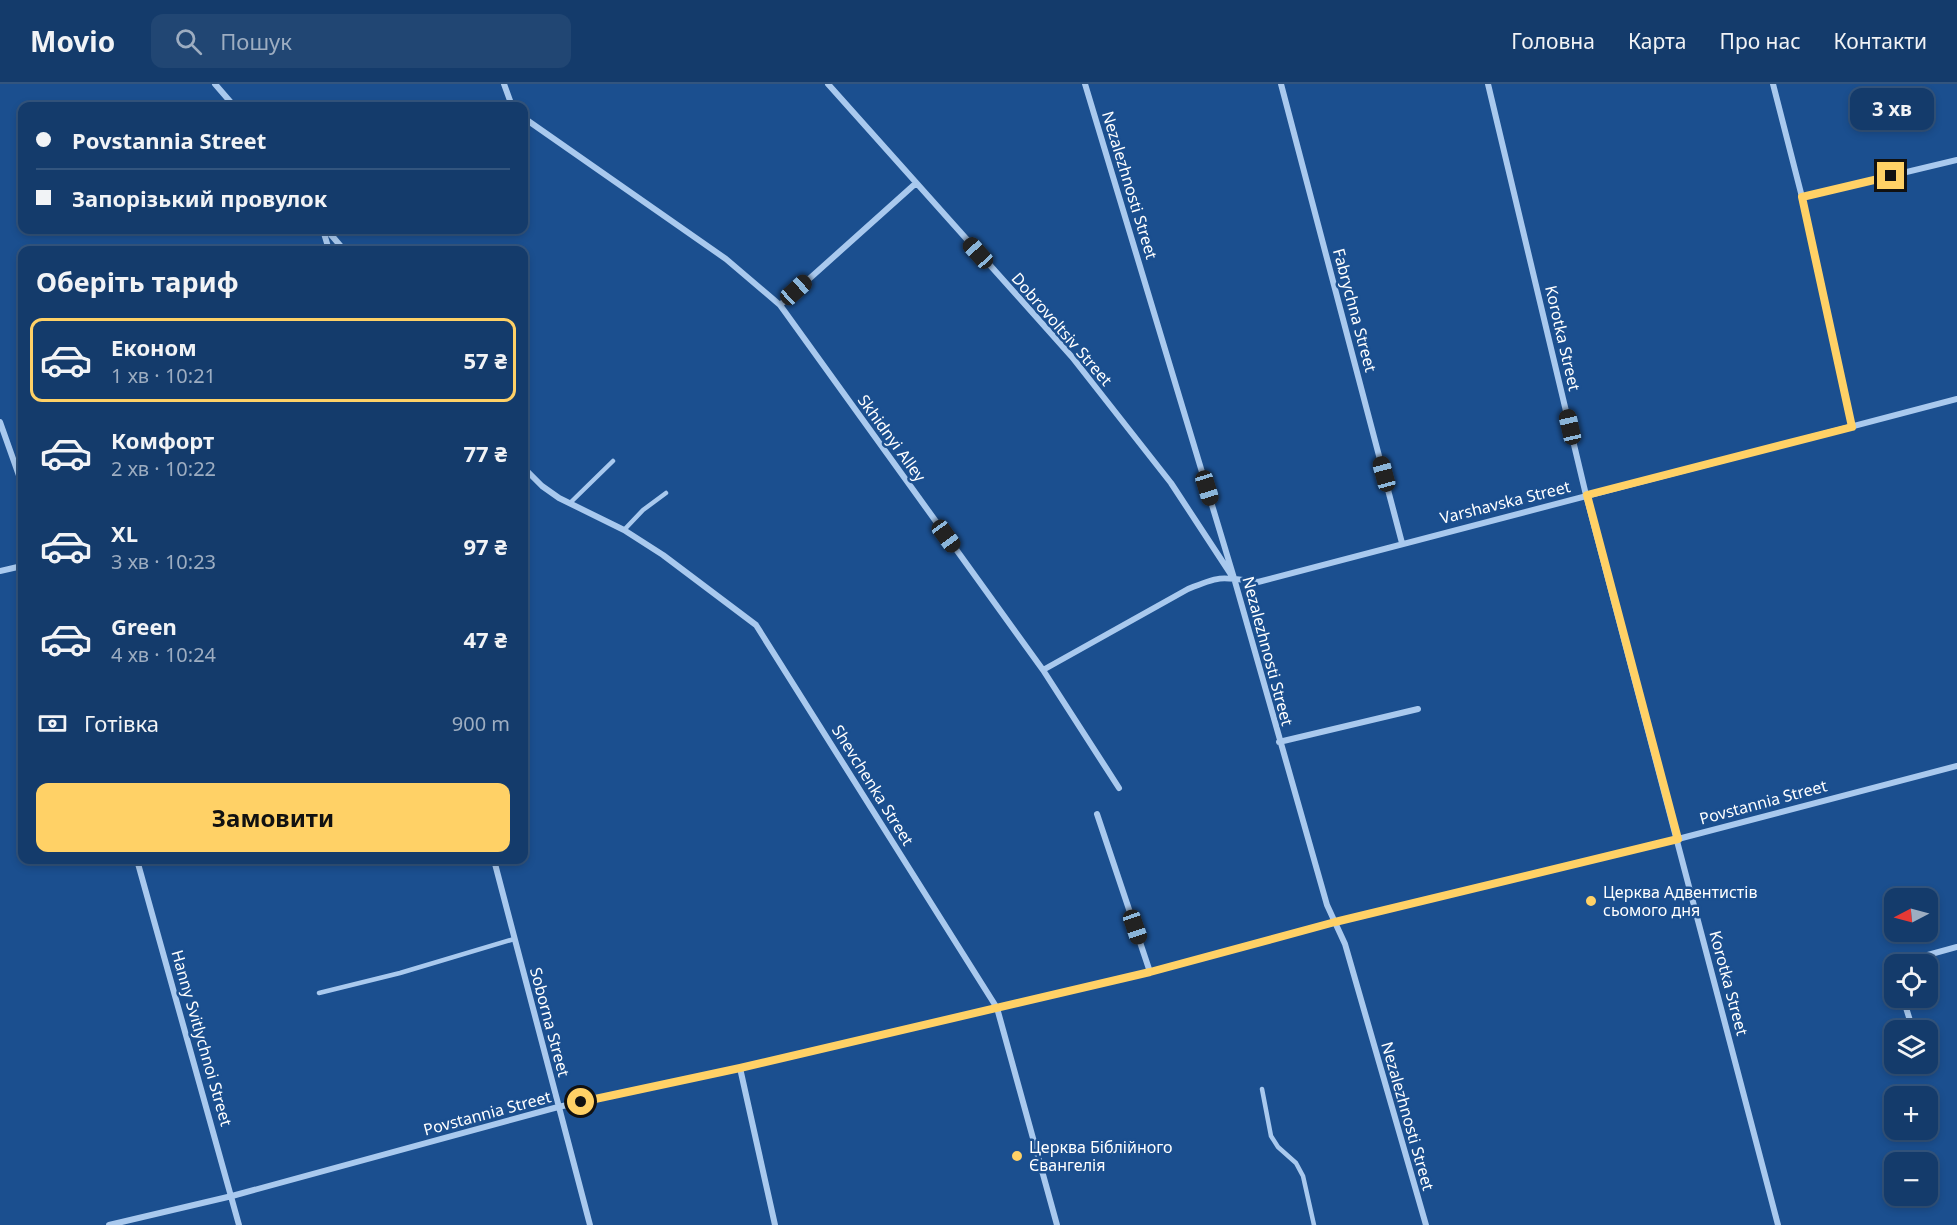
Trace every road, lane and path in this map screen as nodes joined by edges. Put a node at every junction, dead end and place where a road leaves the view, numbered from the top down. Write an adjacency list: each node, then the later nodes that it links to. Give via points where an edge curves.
1 (504, 84): 9 (street)
2 (828, 84): 12 (street, Dobrovoltsiv Street)
3 (1085, 84): 30 (street, Nezalezhnosti Street)
4 (1281, 84): 27 (street, Fabrychna Street)
5 (1488, 84): 24 (street, Korotka Street)
6 (1773, 84): 13 (street)
7 (220, 85): 8 (street)
8 (231, 102)
9 (511, 102)
10 (528, 121): 16 (street, Skhidnyi Alley, via 726,259)
11 (1957, 160): 13 (street)
12 (915, 184): 16 (street); 30 (street, Dobrovoltsiv Street, via 1072,357 1171,483)
13 (1802, 197): 19 (street)
14 (329, 234): 15 (street)
15 (340, 246)
16 (780, 305): 31 (street, Skhidnyi Alley)
17 (1957, 399): 19 (street, Varshavska Street)
18 (0, 422): 22 (street)
19 (1852, 427): 24 (street, Varshavska Street)
20 (613, 461): 25 (lane)
21 (528, 472): 25 (street, Shevchenka Street)
22 (18, 473)
23 (666, 493): 26 (lane)
24 (1587, 495): 27 (street, Varshavska Street); 37 (street, Korotka Street)
25 (570, 503): 26 (street, Shevchenka Street)
26 (624, 530): 46 (street, Shevchenka Street, via 756,625)
27 (1402, 543): 30 (street, Varshavska Street, via 1258,582)
28 (18, 567): 29 (street)
29 (0, 571)
30 (1234, 578): 31 (street, via 1225,576 1188,589); 33 (street, Nezalezhnosti Street)
31 (1043, 670): 35 (street, Skhidnyi Alley)
32 (1418, 709): 33 (street)
33 (1279, 742): 40 (street, Nezalezhnosti Street)
34 (1957, 766): 37 (street, Povstannia Street)
35 (1119, 788)
36 (1097, 814): 44 (street)
37 (1678, 839): 40 (street, Povstannia Street); 58 (street, Korotka Street)
38 (138, 864): 50 (street, Hanny Svitlychnoi Street)
39 (495, 864): 41 (street, Soborna Street)
40 (1335, 922): 44 (street, Povstannia Street); 57 (street, Nezalezhnosti Street, via 1345,944)
41 (514, 939): 45 (lane); 49 (street, Soborna Street)
42 (1957, 947): 43 (street)
43 (1931, 954)
44 (1150, 972): 46 (street, Povstannia Street)
45 (319, 993)
46 (997, 1008): 47 (street, Povstannia Street); 55 (street, Shevchenka Street)
47 (740, 1068): 49 (street, Povstannia Street); 54 (street)
48 (1262, 1089): 56 (lane, via 1271,1136 1304,1176)
49 (558, 1107): 50 (street, Povstannia Street); 53 (street, Soborna Street)
50 (232, 1196): 51 (street, Povstannia Street); 52 (street, Hanny Svitlychnoi Street)
51 (109, 1225)
52 (239, 1225)
53 (590, 1225)
54 (775, 1225)
55 (1057, 1225)
56 (1314, 1225)
57 (1426, 1225)
58 (1778, 1225)

